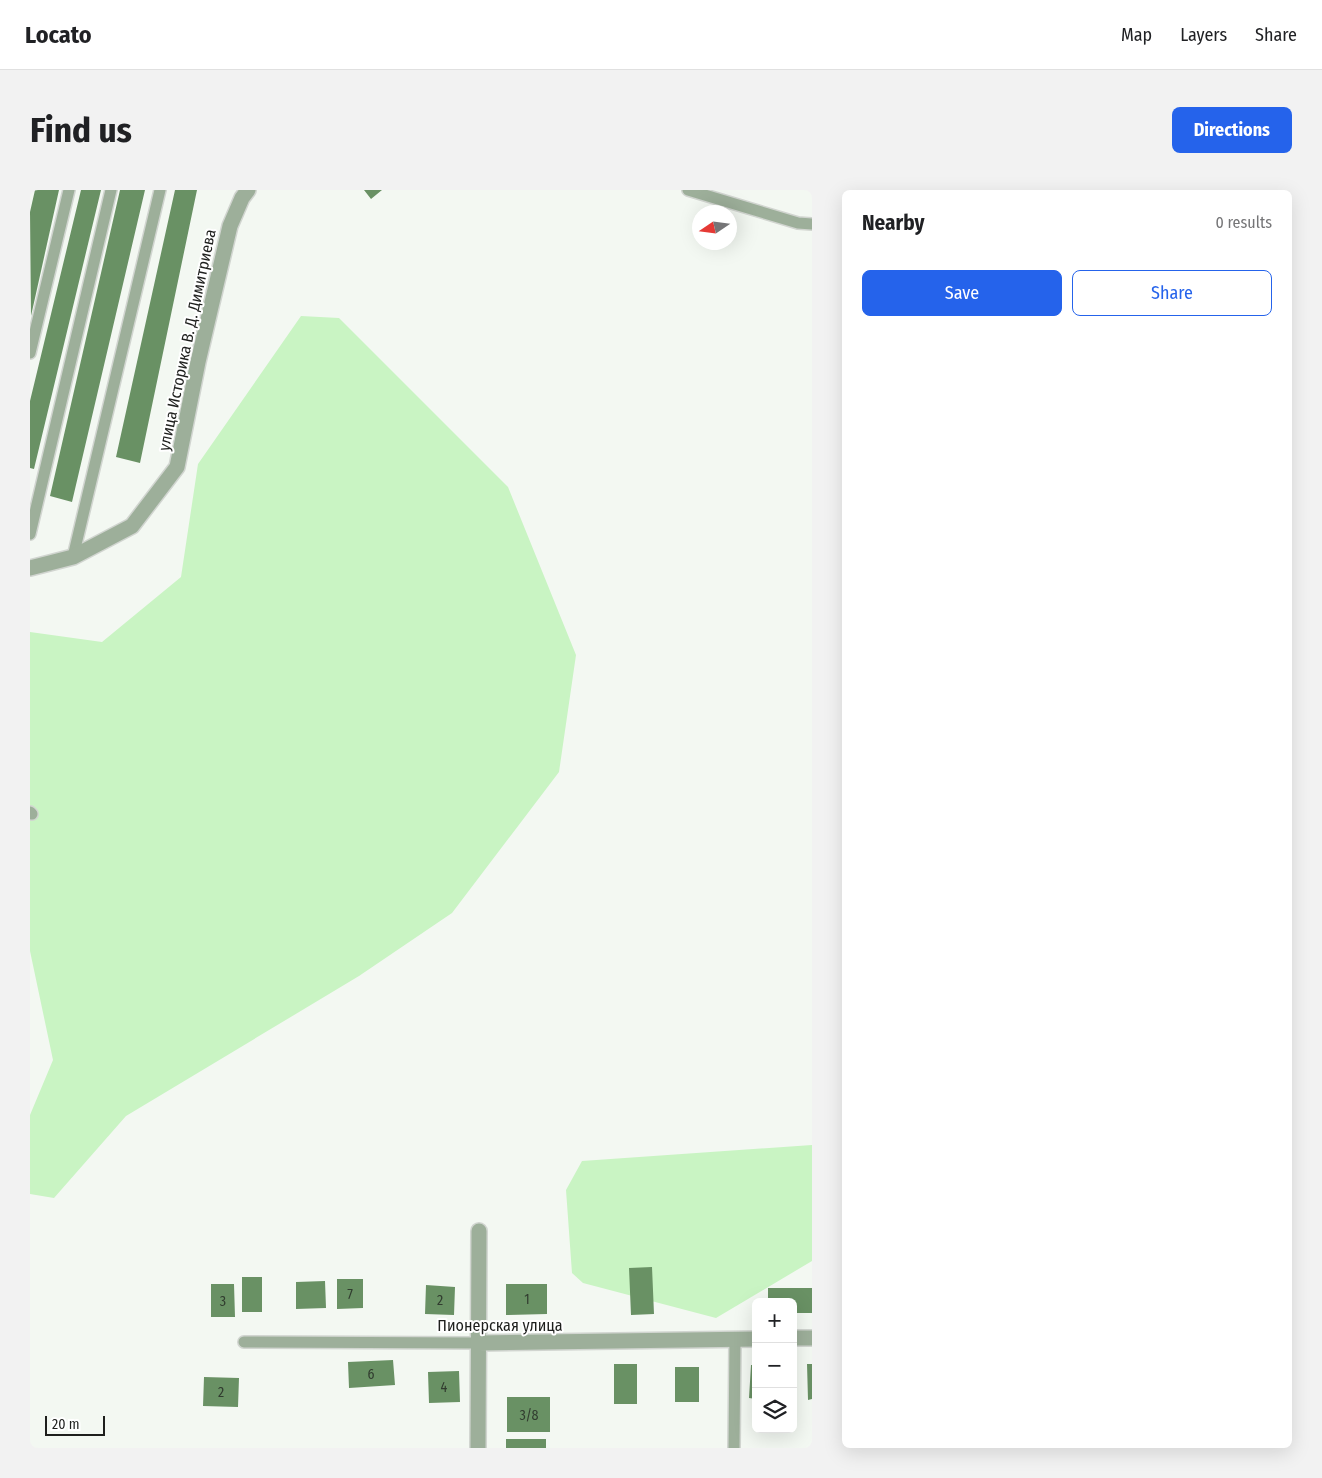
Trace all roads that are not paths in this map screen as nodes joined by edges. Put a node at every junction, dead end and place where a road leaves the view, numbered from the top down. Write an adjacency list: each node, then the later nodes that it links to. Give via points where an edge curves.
1 (69, 190): 7 (lane)
2 (111, 190): 8 (lane)
3 (160, 190): 9 (lane)
4 (248, 190): 9 (street, улица Историка В. Д. Димитриева, via 230,226 177,468 132,526)
5 (688, 190): 6 (lane, via 798,223)
6 (812, 224)
7 (30, 353)
8 (30, 534)
9 (73, 557): 10 (street, улица Историка В. Д. Димитриева)
10 (30, 568)
11 (479, 1231): 17 (street)
12 (797, 1338): 13 (street)
13 (812, 1338)
14 (735, 1339): 15 (street, Пионерская улица); 17 (street, Пионерская улица); 19 (lane)
15 (752, 1339)
16 (244, 1342): 17 (lane, Пионерская улица)
17 (479, 1343): 18 (street)
18 (478, 1448)
19 (734, 1448)

